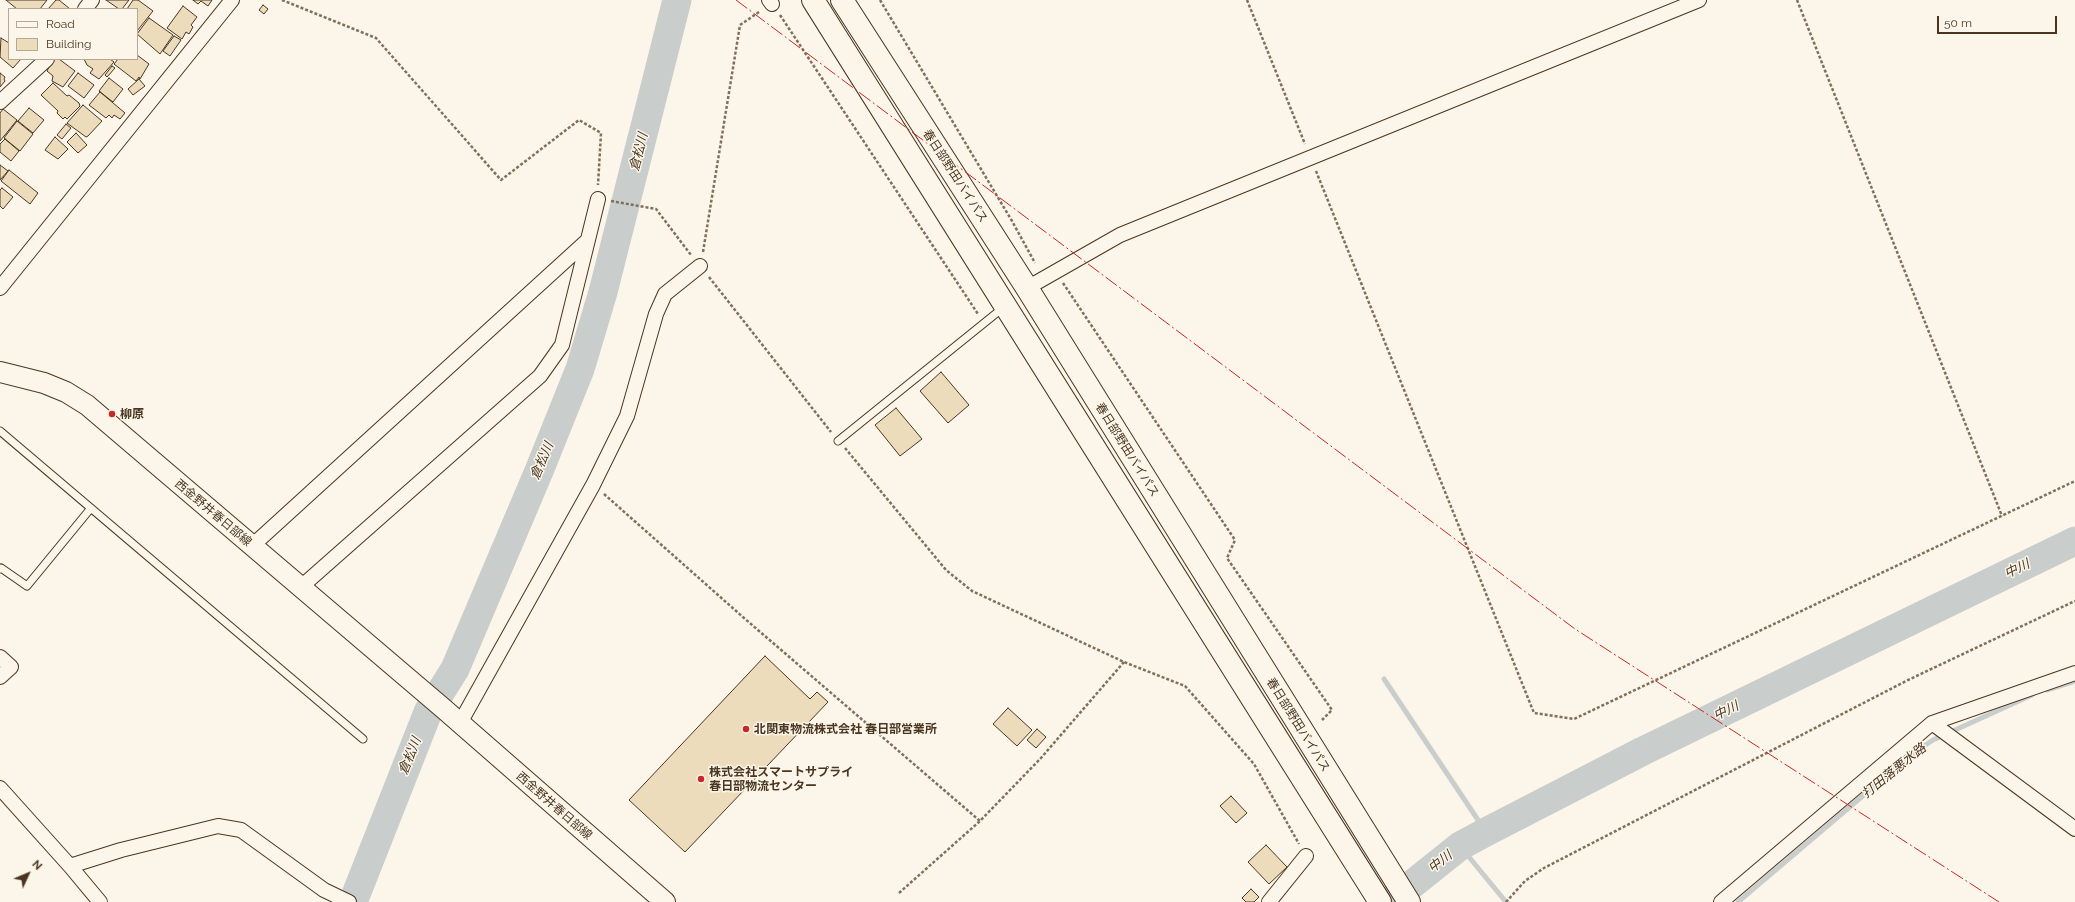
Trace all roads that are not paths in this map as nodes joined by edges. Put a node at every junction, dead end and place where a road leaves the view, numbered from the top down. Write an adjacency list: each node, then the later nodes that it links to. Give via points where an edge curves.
1 (92, 0): 6 (street)
2 (232, 0): 13 (street)
3 (813, 0): 14 (highway, 春日部野田バイパス)
4 (842, 0): 12 (highway, 春日部野田バイパス)
5 (1699, 0): 12 (street, via 1120,235)
6 (86, 8)
7 (46, 60): 8 (street)
8 (0, 102)
9 (598, 199): 10 (street)
10 (588, 240): 19 (street); 21 (street, via 562,345 540,376)
11 (700, 266): 25 (street, via 665,294 656,314 627,416 594,485)
12 (1042, 279): 37 (highway, 春日部野田バイパス, via 1360,825)
13 (0, 288)
14 (1005, 305): 17 (lane); 36 (highway, 春日部野田バイパス)
15 (0, 372): 19 (main road, 西金野井春日部線, via 66,392 87,405)
16 (0, 431): 18 (lane)
17 (838, 441)
18 (91, 508): 20 (lane, via 27,586); 27 (lane)
19 (252, 546): 21 (main road, 西金野井春日部線)
20 (0, 569)
21 (301, 587): 25 (main road, 西金野井春日部線)
22 (0, 657): 24 (street, via 11,667)
23 (2075, 673): 26 (street)
24 (0, 677)
25 (460, 723): 34 (main road, 西金野井春日部線)
26 (1932, 723): 29 (street); 38 (street)
27 (363, 739)
28 (0, 788): 31 (street)
29 (2075, 829)
30 (1306, 856): 35 (street)
31 (70, 866): 32 (street); 33 (street, via 121,850 218,826 241,830 324,890)
32 (100, 902)
33 (350, 902)
34 (665, 902)
35 (1269, 902)
36 (1380, 902)
37 (1409, 902)
38 (1721, 902)

